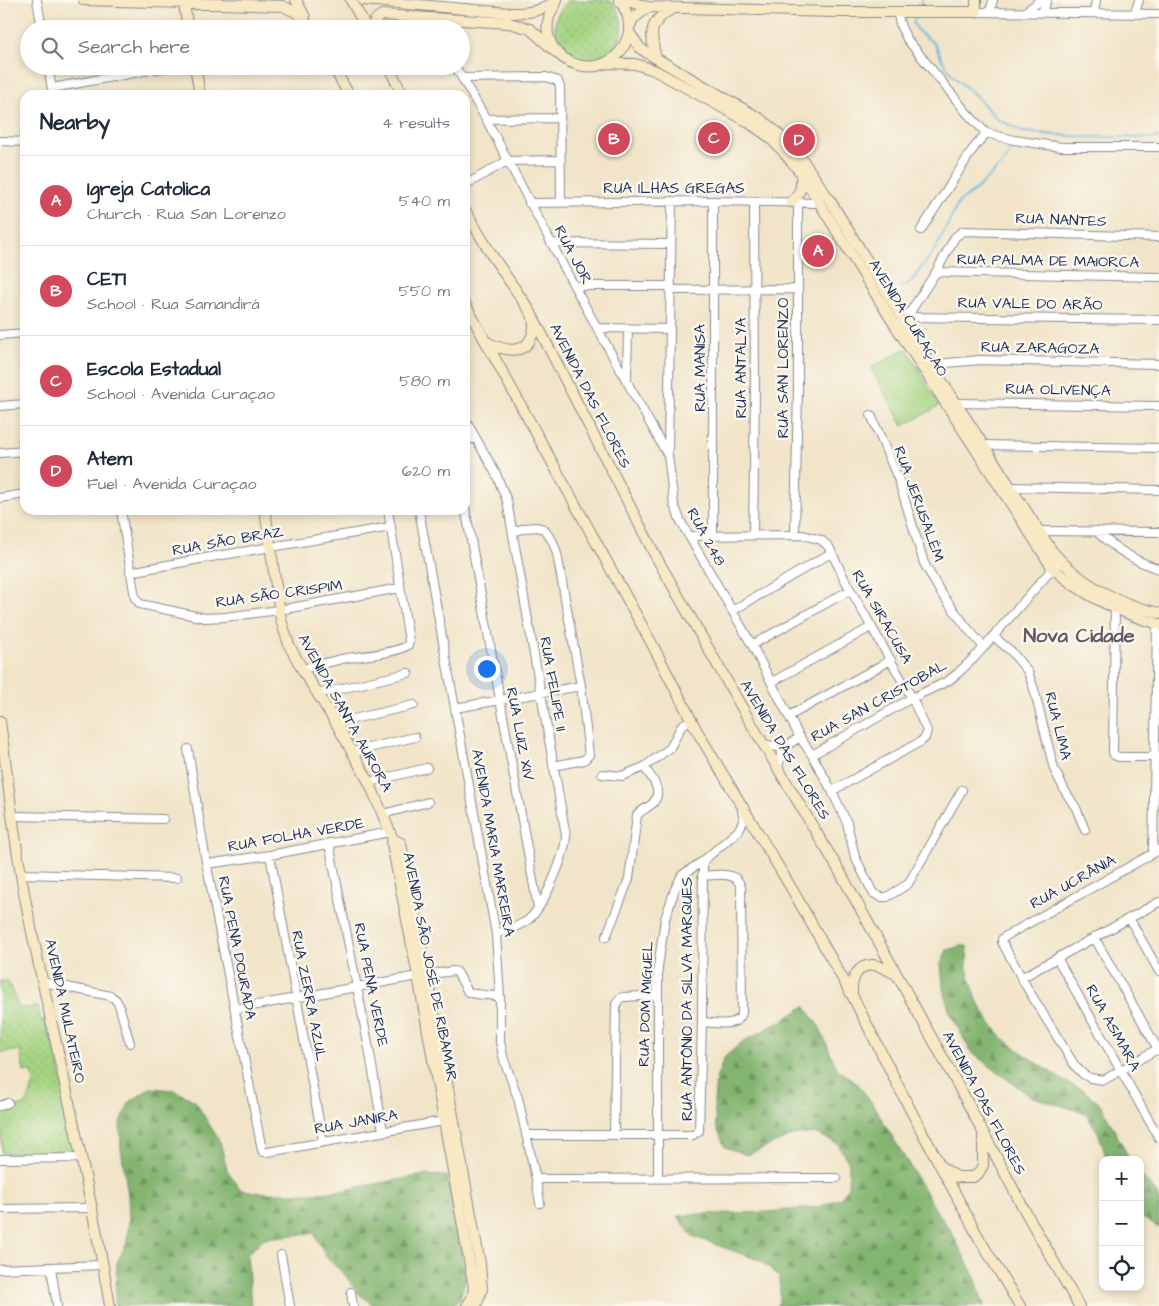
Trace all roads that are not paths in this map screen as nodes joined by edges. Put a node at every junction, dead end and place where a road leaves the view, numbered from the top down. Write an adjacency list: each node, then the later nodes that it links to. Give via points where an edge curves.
1 (37, 0): 30 (street)
2 (84, 0): 16 (main road)
3 (296, 0): 33 (main road)
4 (351, 0): 34 (main road)
5 (363, 0): 17 (main road)
6 (557, 0): 17 (main road, via 544,9 526,13); 40 (main road, via 549,17 548,35)
7 (619, 0): 39 (main road, via 628,16)
8 (624, 0): 18 (main road)
9 (966, 0): 21 (main road)
10 (976, 0): 22 (main road)
11 (993, 0): 23 (street)
12 (1039, 0): 24 (street)
13 (1047, 0): 25 (street)
14 (1096, 0): 26 (street)
15 (1138, 0): 27 (street)
16 (184, 2): 31 (main road); 32 (main road, via 284,6)
17 (446, 3)
18 (648, 7): 19 (main road); 39 (main road, via 633,19)
19 (673, 8): 20 (main road); 41 (main road, via 653,25)
20 (902, 12): 21 (main road); 59 (street, via 901,27 907,39)
21 (964, 12): 22 (main road)
22 (976, 12): 23 (street)
23 (990, 12): 24 (street)
24 (1023, 12): 25 (street)
25 (1042, 12): 26 (street)
26 (1094, 12): 27 (street)
27 (1135, 13): 28 (street)
28 (1159, 14)
29 (418, 17): 35 (main road, AVENIDA CURAÇAO, via 382,15); 36 (street); 37 (main road, AVENIDA CURAÇAO)
30 (40, 20)
31 (187, 20)
32 (304, 20)
33 (307, 20)
34 (362, 20)
35 (375, 20)
36 (421, 20)
37 (464, 20)
38 (470, 20): 40 (main road, AVENIDA CURAÇAO, via 522,25)
39 (629, 30): 41 (main road, AVENIDA CURAÇAO, via 640,48); 42 (main road, via 625,45)
40 (556, 52): 42 (main road, AVENIDA CURAÇAO, via 579,66 593,67)
41 (656, 58): 79 (main road, AVENIDA CURAÇAO, via 759,118 782,137 813,174)
42 (606, 63): 65 (main road, AVENIDA CURAÇAO, via 626,62 644,66 745,120 768,136)
43 (50, 75): 50 (street)
44 (131, 75): 51 (street)
45 (197, 75): 52 (main road)
46 (338, 75): 53 (main road)
47 (393, 75): 54 (main road)
48 (461, 75): 49 (street, RUA JOR)
49 (463, 78): 56 (street, RUA JOR); 57 (street, via 555,79 559,83)
50 (53, 90)
51 (62, 90)
52 (199, 90)
53 (346, 90)
54 (400, 90)
55 (470, 90): 58 (street, RUA JOR)
56 (470, 90)
57 (560, 118): 58 (street); 63 (street)
58 (486, 119): 64 (street, RUA JOR)
59 (986, 134): 62 (street, via 1061,146); 75 (street)
60 (0, 140): 61 (street)
61 (20, 142)
62 (1159, 147)
63 (560, 160): 64 (street); 70 (street)
64 (507, 162): 66 (street); 73 (street, RUA JOR)
65 (800, 173): 69 (main road, via 801,191); 72 (main road, AVENIDA CURAÇAO)
66 (470, 181)
67 (672, 201): 68 (street, RUA ILHAS GREGAS); 70 (street, RUA ILHAS GREGAS); 78 (street, RUA 248)
68 (713, 201): 71 (street, RUA ILHAS GREGAS); 85 (street, RUA MANISA)
69 (794, 201): 71 (street, RUA ILHAS GREGAS); 72 (street, RUA ILHAS GREGAS); 84 (street, RUA SAN LORENZO)
70 (561, 202): 73 (street, RUA ILHAS GREGAS)
71 (754, 202): 86 (street, RUA ANTALYA)
72 (818, 202): 79 (main road, AVENIDA CURAÇAO)
73 (529, 203): 77 (street, RUA JOR)
74 (470, 218): 87 (main road, AVENIDA DAS FLORES)
75 (922, 230)
76 (1159, 237): 80 (street, RUA NANTES, via 963,231 955,236)
77 (551, 243): 78 (street); 82 (street, RUA JOR)
78 (671, 244): 83 (street, RUA 248)
79 (860, 261): 89 (main road, AVENIDA CURAÇAO); 98 (main road, AVENIDA CURAÇAO)
80 (936, 272): 81 (street, RUA PALMA DE MAIORCA); 89 (street)
81 (1159, 277)
82 (574, 286): 83 (street); 91 (street, RUA JOR)
83 (671, 288): 85 (street); 93 (street, RUA 248)
84 (797, 289): 86 (street); 127 (street, RUA SAN LORENZO)
85 (713, 290): 86 (street); 128 (street, RUA MANISA)
86 (754, 290): 129 (street, RUA ANTALYA)
87 (530, 311): 96 (main road, via 533,334 522,349 497,348); 163 (main road, AVENIDA DAS FLORES, via 655,555)
88 (470, 313): 96 (main road)
89 (904, 317): 90 (street, RUA VALE DO ARÃO); 98 (main road, AVENIDA CURAÇAO)
90 (1159, 320)
91 (597, 328): 92 (street); 99 (street, RUA JOR)
92 (628, 328): 93 (street); 99 (street)
93 (669, 329): 112 (street, RUA 248)
94 (20, 333): 95 (street)
95 (0, 335)
96 (486, 342): 158 (main road)
97 (1159, 364): 98 (street, RUA ZARAGOZA, via 980,360)
98 (926, 365): 100 (main road, AVENIDA CURAÇAO); 133 (main road, AVENIDA CURAÇAO)
99 (627, 379): 112 (street, RUA JOR)
100 (956, 403): 103 (street, RUA OLIVENÇA); 108 (main road, AVENIDA CURAÇAO)
101 (20, 404): 102 (street)
102 (0, 406)
103 (1159, 406)
104 (871, 415): 145 (street, RUA JERUSALÉM, via 899,481 924,563 941,593)
105 (470, 428): 106 (street, RUA FELIPE II)
106 (475, 438): 107 (street); 125 (street, RUA FELIPE II, via 503,488)
107 (470, 440)
108 (984, 446): 109 (street); 113 (main road, AVENIDA CURAÇAO)
109 (1159, 448)
110 (20, 451): 111 (street)
111 (0, 453)
112 (668, 455): 130 (street, RUA 248, via 674,506)
113 (1010, 487): 114 (street); 123 (main road, AVENIDA CURAÇAO)
114 (1159, 490)
115 (20, 495): 116 (street)
116 (0, 498)
117 (123, 515): 135 (street)
118 (265, 515): 131 (main road, AVENIDA SANTA AURORA)
119 (389, 515): 122 (street)
120 (420, 515): 156 (street, AVENIDA MARIA MARREIRA)
121 (466, 515): 154 (street, RUA LUIZ XIV)
122 (391, 528): 131 (street, RUA SÃO BRAZ); 136 (street)
123 (1038, 530): 124 (street); 133 (main road, AVENIDA CURAÇAO)
124 (1096, 531): 126 (street); 134 (street, via 1124,554)
125 (513, 532): 150 (street, via 536,527 544,529 553,542 562,572); 151 (street, RUA FELIPE II)
126 (1159, 532)
127 (795, 534): 129 (street); 132 (street, RUA SIRACUSA, via 816,538 825,543)
128 (712, 535): 129 (street); 130 (street)
129 (753, 535)
130 (689, 536): 140 (street, RUA 248)
131 (270, 547): 135 (street, RUA SÃO BRAZ); 139 (main road, AVENIDA SANTA AURORA)
132 (831, 554): 137 (street, RUA SIRACUSA); 140 (street)
133 (1056, 564): 138 (main road, AVENIDA CURAÇAO, via 1059,574); 141 (main road, AVENIDA CURAÇAO); 143 (street, RUA SAN CRISTOBAL)
134 (1159, 569)
135 (130, 572): 139 (street, RUA SÃO CRISPIM, via 135,598 140,604 204,618)
136 (400, 588): 139 (street, RUA SÃO CRISPIM); 147 (street, via 408,645)
137 (850, 590): 142 (street, RUA SIRACUSA); 144 (street)
138 (1115, 608): 141 (main road, AVENIDA CURAÇAO); 168 (street, via 1114,755)
139 (280, 610): 147 (main road, AVENIDA SANTA AURORA, via 289,645)
140 (732, 611): 144 (street, RUA 248)
141 (1158, 620): 168 (street)
142 (871, 627): 146 (street, RUA SIRACUSA); 149 (street)
143 (993, 636): 145 (street, RUA SAN CRISTOBAL); 182 (street, RUA LIMA, via 1028,672 1054,768)
144 (752, 645): 149 (street, RUA 248)
145 (984, 647): 153 (street, RUA SAN CRISTOBAL, via 948,681)
146 (891, 660): 153 (street, RUA SIRACUSA); 157 (street)
147 (302, 669): 152 (main road, AVENIDA SANTA AURORA)
148 (408, 673): 152 (street)
149 (772, 682): 157 (street, RUA 248)
150 (581, 686): 151 (street); 169 (street, via 590,755 584,760)
151 (540, 693): 154 (street); 169 (street, RUA FELIPE II)
152 (318, 694): 160 (main road, AVENIDA SANTA AURORA)
153 (912, 698): 167 (street, RUA SAN CRISTOBAL); 176 (street, RUA SIRACUSA, via 927,731 925,738)
154 (499, 699): 156 (street); 195 (street, RUA LUIZ XIV)
155 (414, 704): 160 (street)
156 (455, 708): 197 (street, AVENIDA MARIA MARREIRA)
157 (789, 716): 162 (street, RUA 248)
158 (691, 720): 170 (street, via 682,725 670,748); 178 (main road)
159 (0, 721): 180 (main road, AVENIDA MULATEIRO)
160 (336, 723): 166 (main road, AVENIDA SANTA AURORA)
161 (415, 737): 166 (street)
162 (800, 738): 164 (street); 167 (street, RUA 248)
163 (763, 744): 164 (street); 172 (main road, AVENIDA DAS FLORES)
164 (783, 748): 172 (street)
165 (188, 749): 190 (street, RUA PENA DOURADA)
166 (352, 752): 174 (main road, AVENIDA SANTA AURORA)
167 (812, 755): 176 (street, RUA 248)
168 (1157, 757): 187 (street)
169 (553, 766): 195 (street, RUA FELIPE II, via 566,836 565,847)
170 (644, 766): 173 (street, via 622,776); 198 (street, via 658,790 653,802 637,815 629,879)
171 (427, 768): 174 (street)
172 (778, 768): 203 (main road, AVENIDA DAS FLORES)
173 (602, 774)
174 (369, 782): 179 (main road, AVENIDA SANTA AURORA)
175 (962, 790): 176 (street, RUA 248, via 908,884 887,896 877,896 873,892 855,857 847,823)
176 (832, 792)
177 (428, 802): 179 (street)
178 (741, 806): 183 (street, via 744,820); 186 (main road)
179 (383, 814): 184 (main road, AVENIDA SANTA AURORA)
180 (12, 816): 181 (street); 191 (main road, AVENIDA MULATEIRO)
181 (163, 819)
182 (1085, 830)
183 (738, 831): 186 (street, via 750,830); 189 (street, RUA DOM MIGUEL)
184 (391, 836): 185 (street, RUA FOLHA VERDE); 202 (main road, AVENIDA SÃO JOSÉ DE RIBAMAR, via 400,843)
185 (329, 844): 188 (street, RUA FOLHA VERDE); 206 (street, RUA PENA VERDE)
186 (764, 846): 209 (main road)
187 (1156, 851): 204 (street, RUA UCRÂNIA, via 1002,939)
188 (270, 855): 190 (street, RUA FOLHA VERDE); 210 (street, RUA ZERRA AZUL)
189 (703, 860): 192 (street, RUA ANTÔNIO DA SILVA MARQUES); 207 (street, RUA DOM MIGUEL, via 682,875 675,888 661,942)
190 (207, 864): 211 (street, RUA PENA DOURADA)
191 (21, 874): 193 (street); 205 (main road, AVENIDA MULATEIRO)
192 (702, 876): 212 (street, RUA ANTÔNIO DA SILVA MARQUES); 212 (street, via 726,875 740,882 742,1013 738,1022)
193 (177, 878)
194 (1159, 902): 196 (street)
195 (538, 908): 197 (street, RUA FELIPE II, via 529,919)
196 (1129, 918): 199 (street); 201 (street)
197 (496, 934): 208 (street, AVENIDA MARIA MARREIRA)
198 (606, 937)
199 (1094, 938): 200 (street); 214 (street)
200 (1057, 958): 204 (street); 215 (street, RUA ASMARA)
201 (1159, 971)
202 (422, 975): 206 (street); 208 (street, via 458,972 468,992); 216 (main road, AVENIDA SÃO JOSÉ DE RIBAMAR)
203 (897, 975): 209 (main road, via 873,965 862,967 852,983); 218 (main road, AVENIDA DAS FLORES)
204 (1022, 978): 215 (street, via 1074,1066 1090,1078 1104,1080)
205 (42, 982): 213 (street, via 111,996 119,1005); 225 (main road, AVENIDA MULATEIRO)
206 (357, 987): 210 (street); 217 (street, RUA PENA VERDE)
207 (658, 995): 219 (street, via 624,997 616,1004); 220 (street, RUA DOM MIGUEL)
208 (500, 997): 221 (street, AVENIDA MARIA MARREIRA, via 502,1051)
209 (853, 997): 227 (main road)
210 (296, 998): 211 (street); 223 (street, RUA ZERRA AZUL)
211 (235, 1010): 224 (street, RUA PENA DOURADA)
212 (702, 1022): 220 (street, RUA ANTÔNIO DA SILVA MARQUES, via 699,1130 693,1135)
213 (130, 1043)
214 (1159, 1050): 215 (street)
215 (1121, 1071): 222 (street, RUA ASMARA)
216 (449, 1120): 217 (street, RUA JANIRA); 243 (main road, AVENIDA SÃO JOSÉ DE RIBAMAR, via 474,1288); 244 (main road, AVENIDA SÃO JOSÉ DE RIBAMAR, via 482,1279 482,1294)
217 (383, 1131): 223 (street, RUA JANIRA)
218 (983, 1132): 227 (main road, via 983,1166 978,1174 956,1177); 246 (main road, AVENIDA DAS FLORES)
219 (614, 1134): 220 (street); 221 (street)
220 (657, 1134): 228 (street, RUA DOM MIGUEL)
221 (526, 1135): 230 (street, AVENIDA MARIA MARREIRA)
222 (1159, 1138)
223 (323, 1142): 224 (street, RUA JANIRA)
224 (263, 1152)
225 (82, 1158): 226 (street); 232 (main road, AVENIDA MULATEIRO)
226 (0, 1159)
227 (940, 1166): 245 (main road)
228 (658, 1178): 229 (street); 230 (street)
229 (837, 1178)
230 (536, 1179): 231 (street, AVENIDA MARIA MARREIRA)
231 (540, 1203)
232 (91, 1208): 233 (street); 235 (main road, AVENIDA MULATEIRO)
233 (0, 1209)
234 (281, 1255): 241 (street)
235 (103, 1265): 236 (street); 240 (main road, AVENIDA MULATEIRO)
236 (51, 1267): 237 (street); 239 (street)
237 (0, 1269)
238 (351, 1292): 242 (street)
239 (57, 1306)
240 (110, 1306)
241 (290, 1306)
242 (353, 1306)
243 (467, 1306)
244 (476, 1306)
245 (1020, 1306)
246 (1079, 1306)

